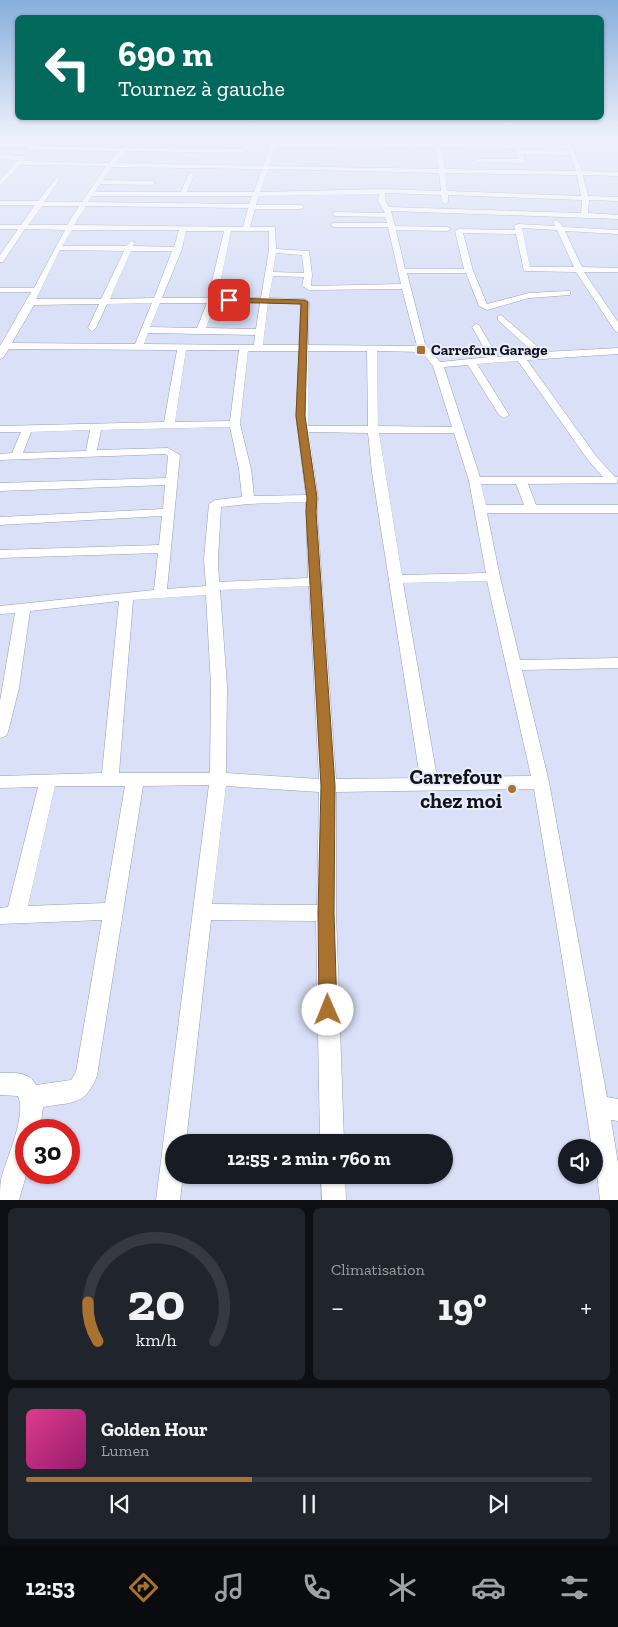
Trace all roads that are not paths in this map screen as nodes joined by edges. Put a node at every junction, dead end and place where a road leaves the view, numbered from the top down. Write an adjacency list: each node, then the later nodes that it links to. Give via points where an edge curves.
1 (44, 195): 15 (street)
2 (89, 195): 17 (street)
3 (136, 195): 20 (street)
4 (256, 195): 18 (street)
5 (264, 195): 16 (street)
6 (364, 195): 16 (street)
7 (382, 195): 22 (street)
8 (444, 195): 21 (street)
9 (488, 195): 23 (street)
10 (541, 195): 24 (street, via 545,207 553,209)
11 (578, 195): 12 (street)
12 (585, 197): 13 (street); 25 (street)
13 (618, 199)
14 (0, 203): 15 (street)
15 (38, 204): 17 (street); 29 (street)
16 (335, 204): 22 (street); 27 (street, via 334,229)
17 (83, 205): 20 (street); 31 (street)
18 (251, 206): 19 (street, via 279,211); 20 (street); 35 (street)
19 (301, 208)
20 (130, 209)
21 (445, 211): 22 (street); 23 (street)
22 (387, 212): 27 (street)
23 (490, 212): 24 (street)
24 (554, 214): 25 (street); 30 (street)
25 (584, 215): 26 (street)
26 (618, 217)
27 (390, 226): 36 (street); 46 (street)
28 (0, 227): 29 (street)
29 (22, 227): 31 (street); 43 (street)
30 (558, 227): 37 (street, via 519,225); 38 (street); 44 (street)
31 (70, 228): 32 (street, via 125,224); 39 (street)
32 (138, 228): 33 (street); 40 (street)
33 (183, 228): 34 (street); 41 (street)
34 (228, 229): 35 (street); 54 (street)
35 (246, 229): 42 (street, via 272,230)
36 (447, 229)
37 (519, 232): 44 (street, via 526,269); 47 (street, via 458,231)
38 (618, 232)
39 (57, 248): 40 (street); 52 (street)
40 (128, 249): 41 (street); 58 (street)
41 (178, 249): 56 (street)
42 (272, 251): 48 (street); 49 (street, via 305,252)
43 (0, 260)
44 (579, 270): 45 (street); 62 (street)
45 (618, 270)
46 (402, 271): 47 (street); 50 (street)
47 (469, 271): 53 (street, via 485,307 529,296)
48 (268, 274): 49 (street); 55 (street)
49 (308, 275): 50 (street, via 306,286 310,288)
50 (407, 286): 73 (street, via 417,333)
51 (0, 290): 52 (street)
52 (37, 290): 57 (street)
53 (567, 293)
54 (212, 300): 55 (street); 56 (street); 64 (street)
55 (264, 300): 65 (street); 71 (street, via 304,301)
56 (155, 301): 58 (street); 63 (street)
57 (31, 302): 58 (street); 66 (street)
58 (105, 302): 61 (street)
59 (501, 318): 76 (street)
60 (476, 327): 78 (street)
61 (92, 328)
62 (618, 329)
63 (145, 330): 64 (street); 67 (street)
64 (201, 330): 65 (street)
65 (258, 332): 70 (street)
66 (5, 346): 67 (street); 75 (street)
67 (138, 347): 68 (street)
68 (182, 348): 69 (street); 83 (street)
69 (244, 349): 70 (street); 82 (street)
70 (258, 349): 71 (street)
71 (302, 349): 72 (street); 87 (street)
72 (372, 349): 73 (street); 88 (street)
73 (424, 349): 80 (street)
74 (618, 351): 76 (street)
75 (0, 356)
76 (540, 356): 77 (street)
77 (520, 358): 78 (street); 93 (street, via 592,458)
78 (495, 359): 79 (street)
79 (471, 362): 80 (street); 81 (street)
80 (438, 365): 89 (street)
81 (504, 415)
82 (235, 424): 83 (street); 99 (street)
83 (169, 426): 84 (street)
84 (96, 428): 86 (street); 90 (street)
85 (0, 429): 86 (street)
86 (26, 429): 91 (street)
87 (303, 429): 88 (street); 98 (street)
88 (373, 430): 89 (street); 108 (street)
89 (458, 430): 94 (street)
90 (91, 454): 91 (street); 96 (street, via 168,452 174,455)
91 (16, 457): 92 (street)
92 (0, 458)
93 (615, 480): 95 (street)
94 (475, 481): 95 (street); 101 (street)
95 (521, 481): 102 (street)
96 (172, 482): 97 (street); 103 (street)
97 (0, 487)
98 (312, 498): 99 (street); 109 (street)
99 (248, 500): 110 (street, via 215,504 211,559)
100 (618, 508): 102 (street)
101 (480, 510): 102 (street); 107 (street)
102 (532, 510)
103 (169, 512): 104 (street); 105 (street)
104 (0, 521)
105 (165, 549): 106 (street); 111 (street)
106 (0, 554)
107 (493, 577): 108 (street); 116 (street)
108 (396, 579): 124 (street)
109 (315, 582): 110 (street); 125 (street)
110 (213, 588): 111 (street); 118 (street, via 220,686)
111 (160, 594): 112 (street)
112 (126, 596): 113 (street); 120 (street)
113 (23, 608): 114 (street); 117 (street, via 11,688)
114 (0, 610)
115 (618, 662): 116 (street)
116 (514, 665): 123 (street)
117 (0, 732)
118 (218, 779): 121 (street); 125 (street); 127 (street)
119 (48, 780): 120 (street); 122 (street); 129 (street)
120 (110, 780): 121 (street)
121 (135, 780): 126 (street)
122 (0, 782)
123 (541, 782): 124 (street); 132 (street)
124 (430, 784): 125 (street)
125 (328, 786): 128 (street)
126 (114, 912): 129 (street); 131 (street, via 86,1076 77,1090)
127 (202, 912): 128 (street); 135 (street)
128 (326, 913): 136 (street)
129 (8, 916)
130 (0, 1084): 131 (street, via 24,1085)
131 (32, 1097): 134 (street)
132 (596, 1107): 133 (street); 143 (street)
133 (618, 1110)
134 (31, 1119)
135 (175, 1134)
136 (332, 1134)
137 (15, 1172): 140 (street)
138 (170, 1184): 141 (street)
139 (333, 1184): 142 (street)
140 (7, 1200)
141 (168, 1200)
142 (334, 1200)
143 (612, 1200)

